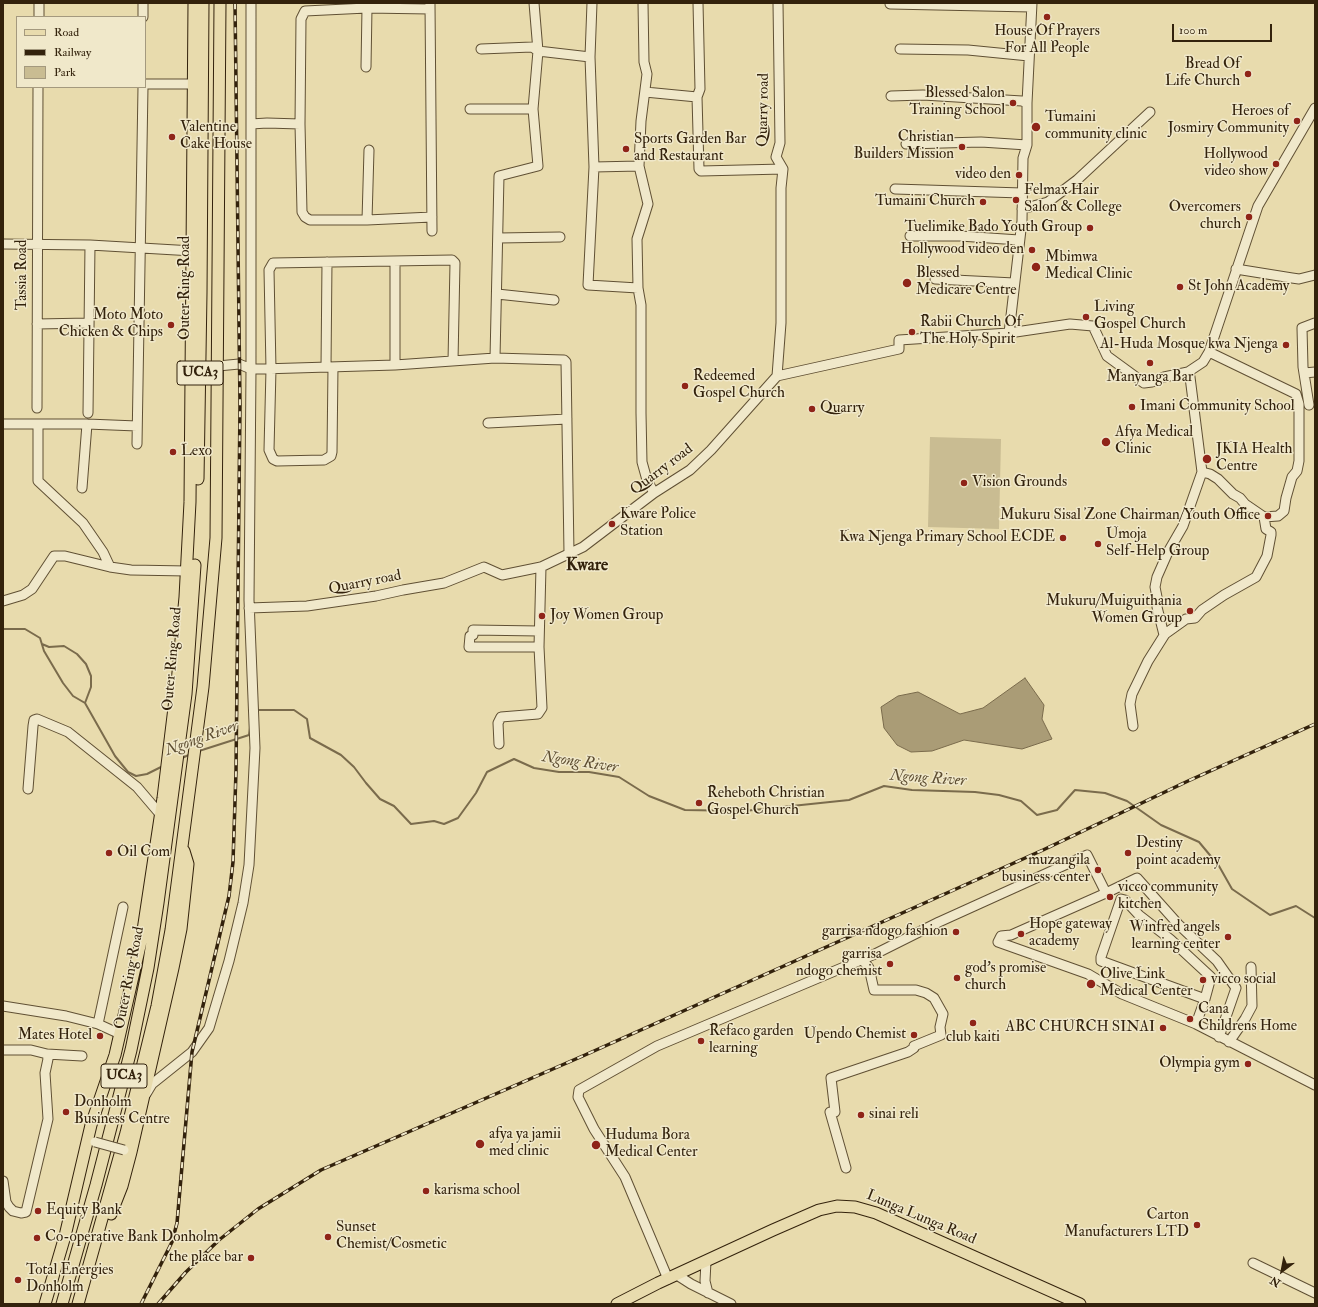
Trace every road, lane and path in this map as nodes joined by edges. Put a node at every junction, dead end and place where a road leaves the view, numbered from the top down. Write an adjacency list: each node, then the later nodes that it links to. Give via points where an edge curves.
1 (39, 3): 16 (street)
2 (143, 3): 17 (street)
3 (194, 3): 25 (main road, UCA3)
4 (203, 3): 99 (main road, Outer Ring Road / UCA3, via 202,293)
5 (220, 3): 76 (main road, Outer Ring Road / UCA3)
6 (251, 3): 36 (street)
7 (534, 3): 20 (street)
8 (592, 3): 22 (street)
9 (643, 3): 28 (street)
10 (698, 3): 30 (street, via 700,88)
11 (778, 3): 43 (street, Quarry road, via 780,143 776,157)
12 (890, 4): 13 (street)
13 (1032, 5): 21 (street)
14 (430, 6): 15 (street); 47 (street)
15 (366, 8): 23 (street); 37 (street, via 309,10 303,14)
16 (39, 16)
17 (143, 16)
18 (481, 49): 20 (street, via 532,47)
19 (900, 50): 21 (street, via 968,50)
20 (538, 51): 22 (street); 33 (street)
21 (1029, 56): 31 (street)
22 (590, 57): 42 (street)
23 (366, 67)
24 (146, 84): 25 (street)
25 (193, 84): 58 (main road, UCA3)
26 (38, 88): 55 (street, Tassia Road)
27 (142, 88): 57 (street)
28 (645, 92): 30 (street); 41 (street)
29 (891, 96): 31 (street, via 923,95)
30 (697, 97): 43 (street, via 700,170)
31 (1027, 103): 39 (street)
32 (1315, 108): 61 (street, via 1258,206)
33 (533, 109): 34 (street); 52 (street, via 538,166 499,176)
34 (470, 110)
35 (1150, 112): 46 (street, via 1077,180 1048,202)
36 (251, 124): 37 (street); 78 (street)
37 (300, 124): 48 (street, via 302,212 305,217 310,220)
38 (906, 144): 39 (street, via 981,142)
39 (1027, 145): 45 (street, via 1023,158)
40 (369, 150): 48 (street)
41 (639, 166): 42 (street); 65 (street, via 648,204 637,239)
42 (594, 167): 65 (street, via 588,285)
43 (783, 169): 83 (street, Quarry road, via 781,324)
44 (895, 189): 45 (street)
45 (1022, 193): 46 (street)
46 (1022, 209): 53 (street)
47 (432, 217): 48 (street); 49 (street)
48 (367, 220)
49 (432, 231)
50 (910, 236): 53 (street)
51 (560, 237): 52 (street)
52 (499, 238): 66 (street)
53 (1019, 240): 64 (street)
54 (3, 244): 55 (street)
55 (37, 244): 56 (street); 70 (street, Tassia Road)
56 (90, 245): 57 (street); 68 (street)
57 (140, 249): 58 (street); 93 (street)
58 (193, 252): 98 (main road, UCA3)
59 (327, 262): 60 (street); 77 (street); 79 (street, via 271,265)
60 (395, 262): 74 (street, via 454,262); 75 (street)
61 (1236, 269): 62 (street, via 1299,279); 72 (street)
62 (1315, 275)
63 (935, 279): 64 (street)
64 (1014, 283): 71 (street)
65 (638, 288): 97 (street, via 641,305 642,462)
66 (497, 294): 67 (street); 73 (street)
67 (554, 300)
68 (89, 323): 70 (street); 87 (street)
69 (1315, 323): 82 (street, via 1302,328)
70 (37, 324): 86 (street, Tassia Road)
71 (1009, 333): 80 (street, via 1070,324 1093,326 1107,356 1144,383); 83 (street, via 899,340 898,349)
72 (1209, 352): 80 (street, via 1203,362); 84 (street, via 1288,389 1296,394)
73 (495, 358): 74 (street); 88 (street, via 564,360 567,365)
74 (453, 361): 75 (street)
75 (395, 365): 77 (street)
76 (218, 366): 78 (street, via 239,364); 118 (main road, Outer Ring Road / UCA3, via 216,538 203,687)
77 (330, 367): 79 (street); 79 (street, via 332,452 328,459 324,460 277,461 271,456)
78 (251, 369): 79 (street); 106 (street)
79 (271, 369)
80 (1188, 372): 95 (street)
81 (1315, 372): 82 (street)
82 (1304, 373): 85 (street)
83 (777, 376): 97 (street, Quarry road, via 690,470)
84 (1299, 404): 85 (street, via 1304,401); 100 (street, via 1298,469 1290,484 1284,511 1278,516)
85 (1312, 405)
86 (37, 408)
87 (88, 413)
88 (567, 419): 89 (street); 101 (street, via 562,479)
89 (488, 423)
90 (3, 424): 91 (street)
91 (38, 424): 92 (street); 102 (street, via 38,481 83,523)
92 (87, 424): 93 (street); 96 (street)
93 (137, 426): 94 (street)
94 (136, 444)
95 (1202, 472): 100 (street, via 1218,479 1245,504); 108 (street, via 1183,526 1156,578 1157,608)
96 (82, 488)
97 (654, 493): 101 (street, Quarry road, via 601,535)
98 (190, 502): 99 (main road); 104 (main road, UCA3)
99 (196, 517): 110 (main road, Outer Ring Road / UCA3)
100 (1264, 517): 108 (street, via 1266,530 1271,532 1271,535 1267,556 1256,577 1224,595 1195,618 1186,619)
101 (569, 553): 103 (street, Quarry road)
102 (110, 567): 104 (street); 105 (street, via 66,556 54,556 32,589 23,595)
103 (541, 567): 106 (street, Quarry road, via 502,576 484,567 444,583 376,596 307,606); 107 (street)
104 (187, 571): 111 (main road, UCA3)
105 (3, 601)
106 (249, 608): 134 (street, via 254,770 246,886 229,961 209,1028 192,1052 152,1084)
107 (539, 631): 109 (street); 109 (street, via 473,630 469,647)
108 (1164, 635): 112 (street, via 1132,694 1130,704)
109 (538, 647): 114 (street, via 542,708 538,714 501,717 498,723)
110 (188, 666): 111 (main road); 113 (main road, Outer Ring Road / UCA3)
111 (178, 677): 113 (main road, UCA3)
112 (1133, 726)
113 (174, 743): 116 (main road, UCA3)
114 (499, 744)
115 (28, 789): 117 (street, via 34,720 37,718 68,732 137,787)
116 (167, 798): 117 (main road, UCA3); 145 (main road, Outer Ring Road / UCA3, via 158,903 142,1001 96,1185)
117 (160, 814): 127 (main road, UCA3, via 142,937)
118 (182, 849): 134 (main road, Outer Ring Road / UCA3, via 188,864 181,929); 146 (main road, Outer Ring Road / UCA3, via 162,981 146,1054)
119 (1106, 893): 121 (street, via 1087,855); 126 (street, via 1011,936 1001,936 998,942 1088,974 1122,994); 128 (street, via 1137,878 1178,924 1217,961 1236,988)
120 (123, 908): 125 (street)
121 (862, 959): 137 (street, via 869,968 874,990 916,990 934,998 943,1014 940,1027 942,1035 914,1046 908,1052 831,1078 835,1112 830,1112); 141 (street, via 657,1046 579,1090 578,1097 594,1129 625,1177)
122 (1251, 967): 129 (street, via 1252,1006)
123 (1205, 1000): 123 (street, via 1211,977 1121,899 1101,957 1102,961); 126 (street)
124 (3, 1006): 125 (street)
125 (98, 1024): 127 (street)
126 (1196, 1024): 128 (street)
127 (120, 1034): 135 (main road, UCA3)
128 (1219, 1037): 129 (street)
129 (1229, 1042): 133 (street)
130 (3, 1050): 131 (street, via 31,1050)
131 (47, 1054): 132 (street); 138 (street, via 45,1073 48,1119 26,1212 13,1211 9,1207)
132 (82, 1056)
133 (1315, 1085)
134 (144, 1099): 136 (main road, Outer Ring Road / UCA3)
135 (91, 1141): 136 (street, bridge); 144 (main road, UCA3)
136 (127, 1151): 147 (main road, Outer Ring Road / UCA3, via 122,1186 105,1232)
137 (846, 1168)
138 (3, 1182)
139 (706, 1261): 141 (main road, Lunga Lunga Road); 143 (street, via 705,1281); 150 (main road, Lunga Lunga Road, via 820,1210 837,1206 855,1207)
140 (1253, 1264): 142 (street)
141 (672, 1277): 143 (street); 148 (main road, Lunga Lunga Road)
142 (1315, 1292)
143 (708, 1293): 149 (street)
144 (45, 1304)
145 (62, 1304)
146 (78, 1304)
147 (84, 1304)
148 (617, 1304)
149 (731, 1304)
150 (1080, 1304)

